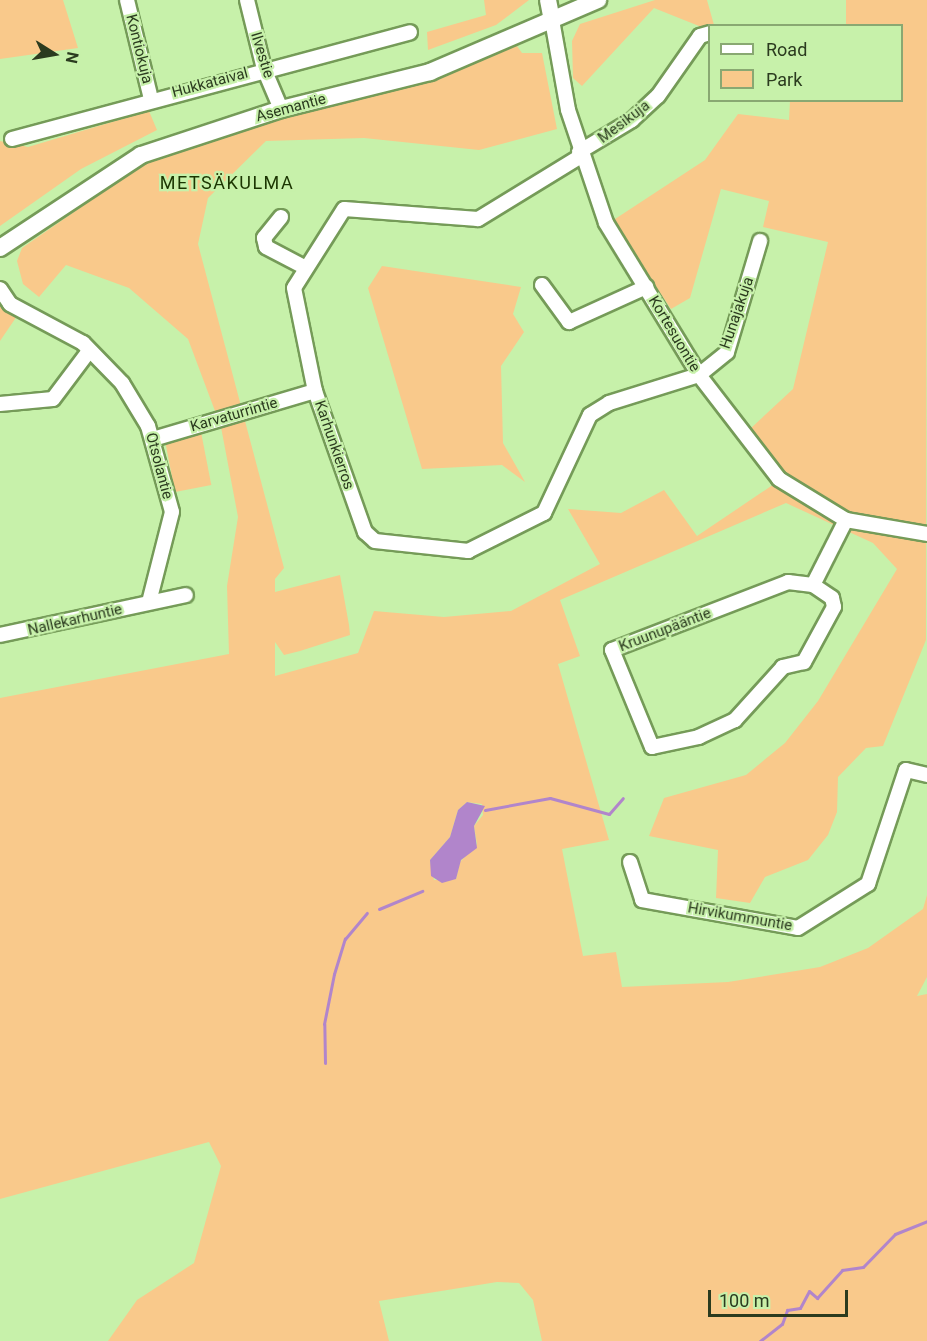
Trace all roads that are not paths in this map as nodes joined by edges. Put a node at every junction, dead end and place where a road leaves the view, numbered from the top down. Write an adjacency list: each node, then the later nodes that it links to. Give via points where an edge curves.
1 (127, 0): 9 (street, Kontiokuja)
2 (247, 0): 8 (street, Ilvestie)
3 (548, 0): 5 (main road)
4 (598, 0): 5 (main road, Asemantie)
5 (552, 20): 10 (main road, Asemantie, via 430,72); 12 (street, Kortesuontie)
6 (410, 32): 8 (street, Hukkataival)
7 (708, 34): 12 (street, Mesikuja, via 700,36 658,96 632,120)
8 (264, 69): 9 (street, Hukkataival); 10 (street, Ilvestie)
9 (152, 99): 11 (street, Hukkataival)
10 (281, 109): 15 (main road, Asemantie, via 141,155)
11 (12, 139)
12 (580, 154): 16 (street, Karhunkierros, via 478,219 344,209); 18 (street, Kortesuontie, via 606,223)
13 (281, 217): 16 (street, via 264,238 266,248)
14 (760, 241): 21 (street, Hunajakuja, via 727,352)
15 (0, 248)
16 (306, 268): 22 (street, Karhunkierros, via 292,296)
17 (542, 285): 18 (street, via 569,322)
18 (646, 287): 21 (street, Kortesuontie)
19 (0, 289): 20 (street, Otsolantie, via 10,304)
20 (89, 351): 23 (street, via 54,399); 24 (street, Otsolantie, via 122,383)
21 (699, 375): 22 (street, Karhunkierros, via 609,403 590,415 576,436 552,506 468,551 369,537); 25 (street, Kortesuontie, via 772,472)
22 (315, 391): 24 (street, Karvaturrintie)
23 (0, 404)
24 (153, 439): 29 (street, Otsolantie, via 172,512)
25 (846, 520): 26 (street, Kortesuontie); 27 (street)
26 (927, 534)
27 (813, 585): 27 (street, Kruunupääntie, via 788,582 612,651 652,747 699,737 735,720 788,664 804,662 834,607 832,598)
28 (186, 595): 29 (street, Nallekarhuntie)
29 (149, 602): 30 (street, Nallekarhuntie)
30 (0, 635)
31 (927, 775): 32 (street, Hirvikummuntie, via 906,770 868,884 798,928 642,900)
32 (630, 862)

